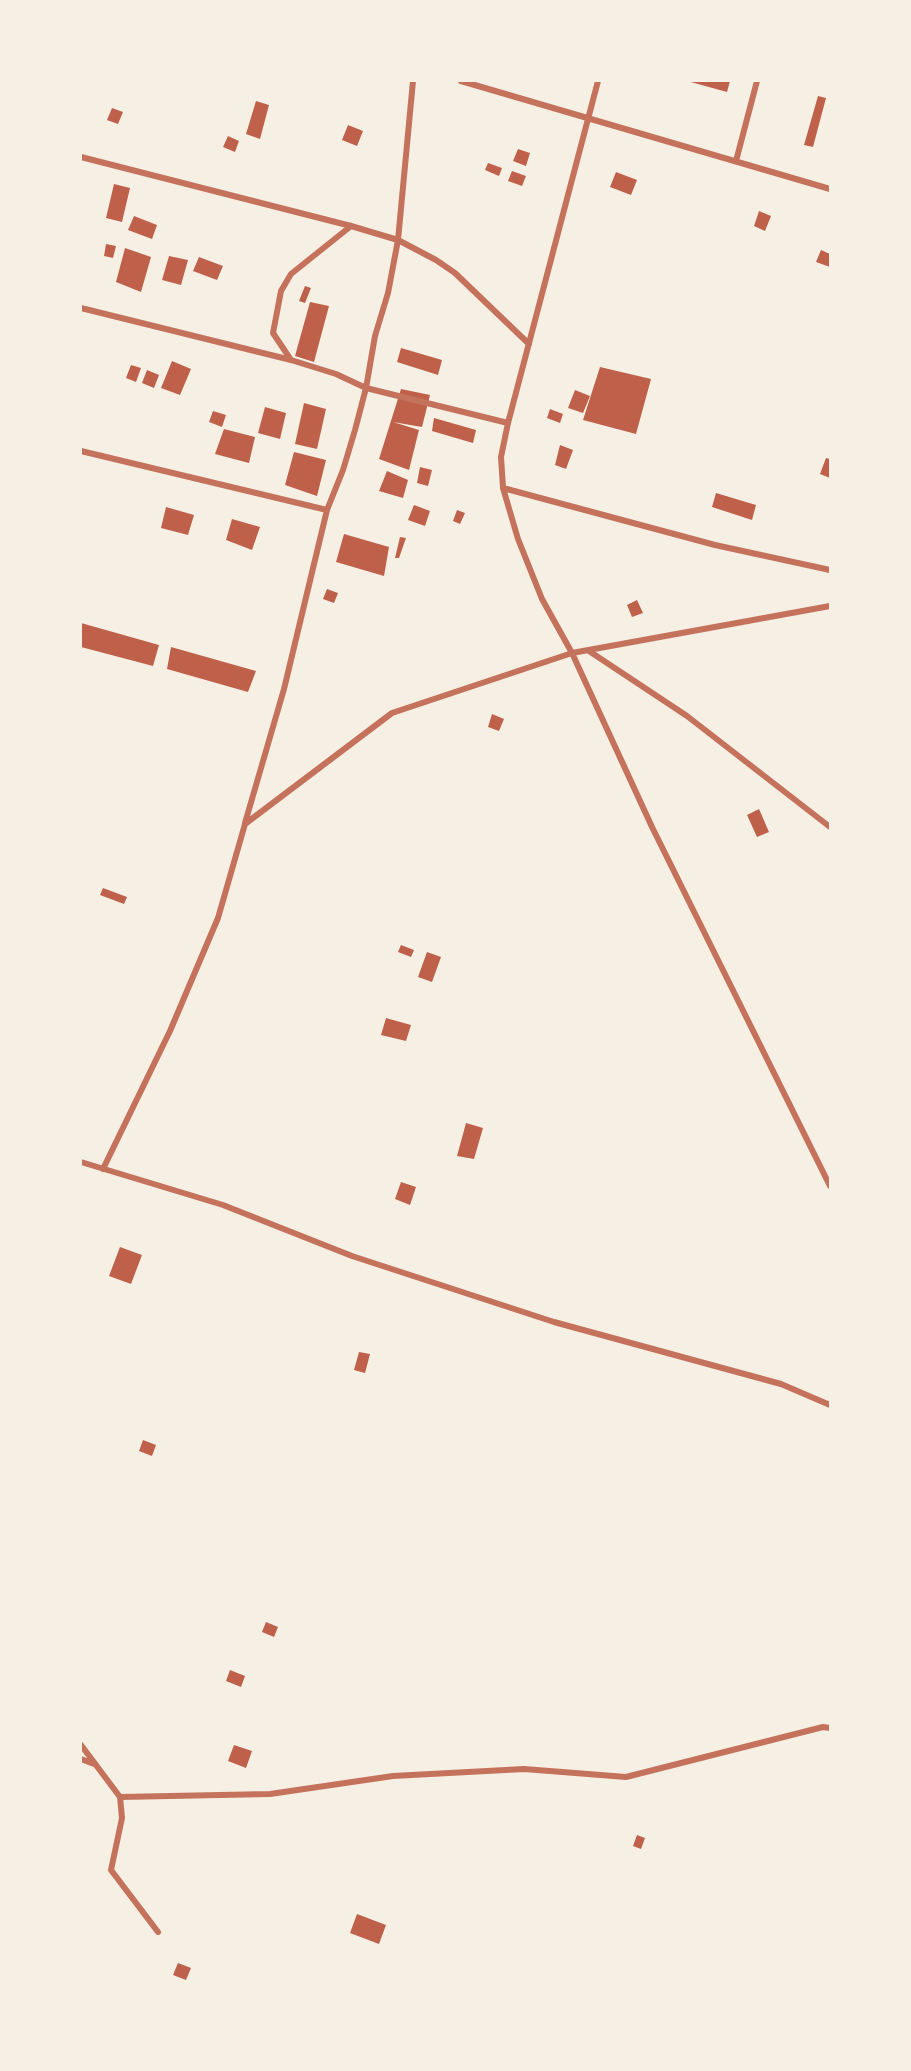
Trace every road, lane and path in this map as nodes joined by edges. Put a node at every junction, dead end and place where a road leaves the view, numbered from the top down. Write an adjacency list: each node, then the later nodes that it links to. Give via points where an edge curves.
1 (412, 81): 10 (street)
2 (461, 81): 5 (street)
3 (598, 81): 5 (street)
4 (757, 81): 7 (street)
5 (588, 117): 7 (street); 12 (street)
6 (81, 157): 9 (street)
7 (736, 161): 8 (street)
8 (830, 189)
9 (351, 226): 10 (street); 13 (street, via 291,274 281,291 273,333)
10 (398, 240): 12 (street, via 454,273); 14 (street)
11 (81, 308): 13 (street)
12 (529, 344): 15 (street)
13 (291, 360): 14 (street)
14 (366, 388): 15 (street); 18 (street, via 343,470)
15 (508, 423): 17 (street, via 501,457)
16 (81, 451): 18 (street)
17 (503, 488): 19 (street, via 715,545); 22 (street, via 542,599)
18 (327, 510): 23 (street, via 284,689)
19 (830, 570)
20 (830, 606): 21 (street)
21 (588, 651): 22 (street); 24 (street, via 687,716)
22 (572, 653): 23 (street, via 392,713); 27 (street, via 652,827)
23 (245, 824): 26 (street, via 218,918 170,1031)
24 (830, 827)
25 (81, 1162): 26 (street)
26 (103, 1169): 28 (street, via 223,1205 352,1256 543,1319 782,1384)
27 (830, 1186)
28 (830, 1405)
29 (830, 1728): 33 (street, via 626,1777 524,1769 393,1776 270,1794)
30 (81, 1745): 32 (street)
31 (81, 1759): 32 (street)
32 (95, 1764): 33 (street)
33 (120, 1797): 34 (street, via 122,1818 111,1870)
34 (158, 1932)

